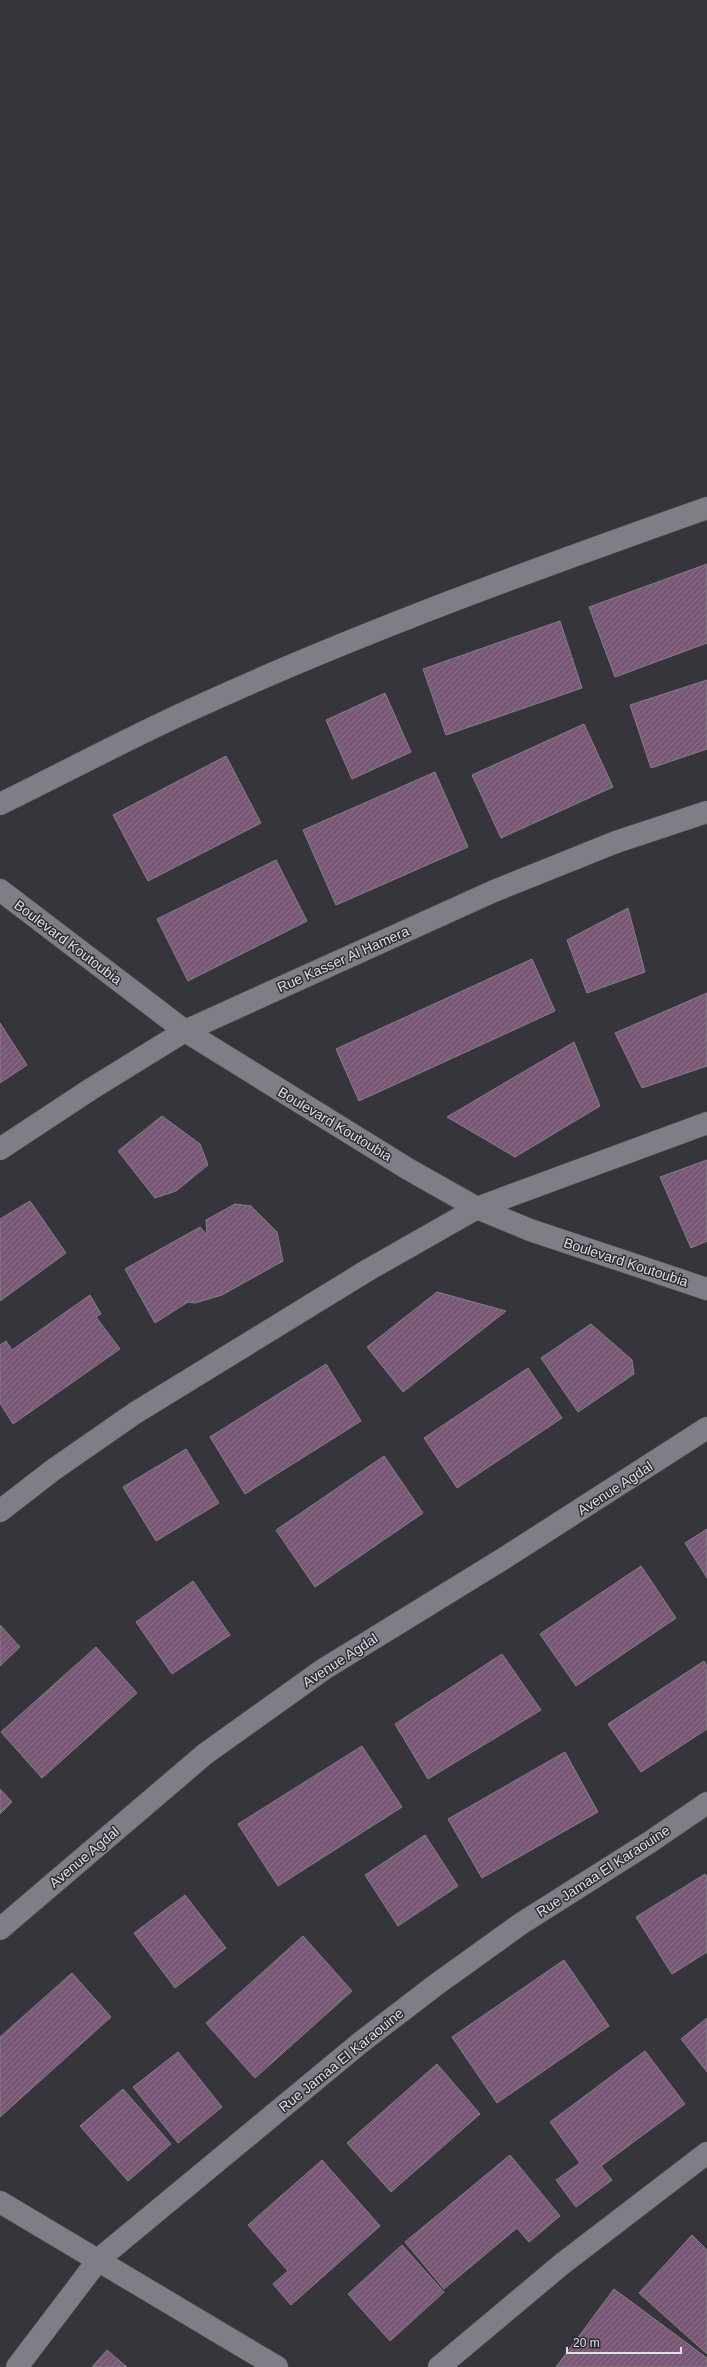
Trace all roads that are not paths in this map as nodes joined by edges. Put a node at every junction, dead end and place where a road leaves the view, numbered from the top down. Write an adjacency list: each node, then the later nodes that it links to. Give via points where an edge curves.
1 (707, 508): 2 (street, via 557,561 364,636 197,707)
2 (0, 804)
3 (707, 812): 5 (street, Rue Kasser Al Hamera, via 616,842 494,891)
4 (0, 890): 5 (street, Boulevard Koutoubia)
5 (186, 1031): 7 (street, Rue Kasser Al Hamera); 8 (street, Boulevard Koutoubia, via 322,1117)
6 (707, 1123): 8 (street)
7 (0, 1149)
8 (477, 1208): 9 (street, Boulevard Koutoubia, via 530,1230); 11 (street, via 368,1270 135,1413 53,1470)
9 (707, 1289)
10 (707, 1428): 13 (street, Avenue Agdal, via 506,1557 324,1668 205,1754)
11 (0, 1511)
12 (707, 1802): 16 (street, Rue Jamaa El Karaouine, via 650,1842 522,1923 437,1984 360,2043)
13 (0, 1929)
14 (707, 2153): 19 (street, via 562,2264)
15 (0, 2202): 16 (street)
16 (99, 2259): 17 (street, Rue Jamaa El Karaouine); 18 (street)
17 (17, 2367)
18 (277, 2367)
19 (439, 2367)

